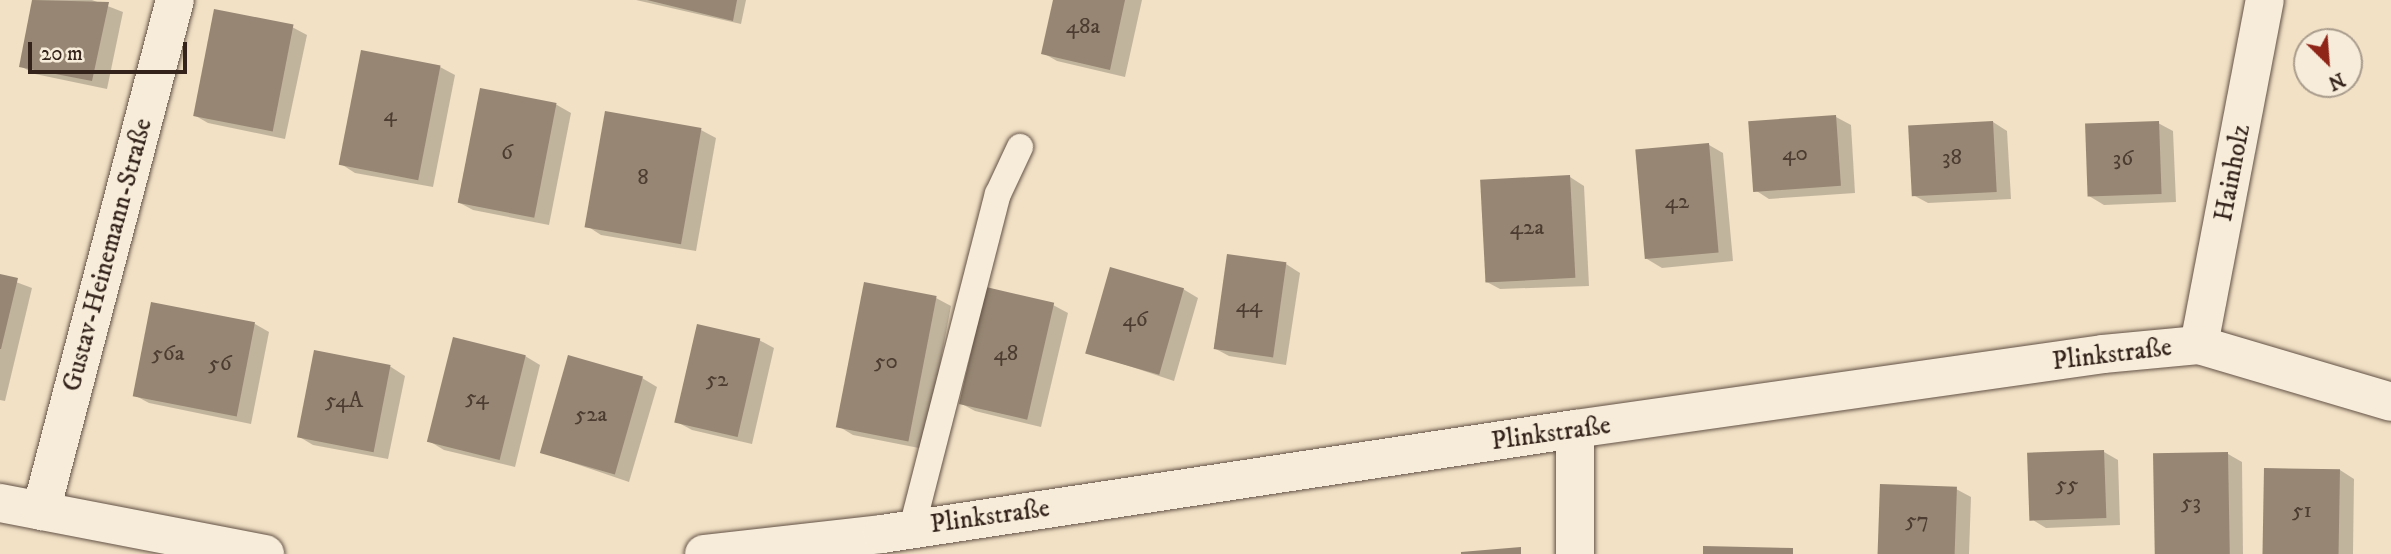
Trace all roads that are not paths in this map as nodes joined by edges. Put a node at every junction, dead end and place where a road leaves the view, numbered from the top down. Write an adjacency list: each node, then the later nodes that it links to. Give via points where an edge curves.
1 (176, 0): 8 (street, Gustav-Heinemann-Straße)
2 (2265, 0): 4 (street, Hainholz)
3 (1020, 147): 9 (lane, via 998,194)
4 (2199, 345): 5 (street, Plinkstraße); 6 (street, Plinkstraße, via 2103,354)
5 (2391, 402)
6 (1575, 429): 9 (street, Plinkstraße); 13 (street)
7 (0, 503): 8 (street)
8 (41, 511): 10 (street)
9 (912, 528): 12 (street, Plinkstraße)
10 (117, 540): 11 (street)
11 (265, 554)
12 (704, 554)
13 (1575, 554)

